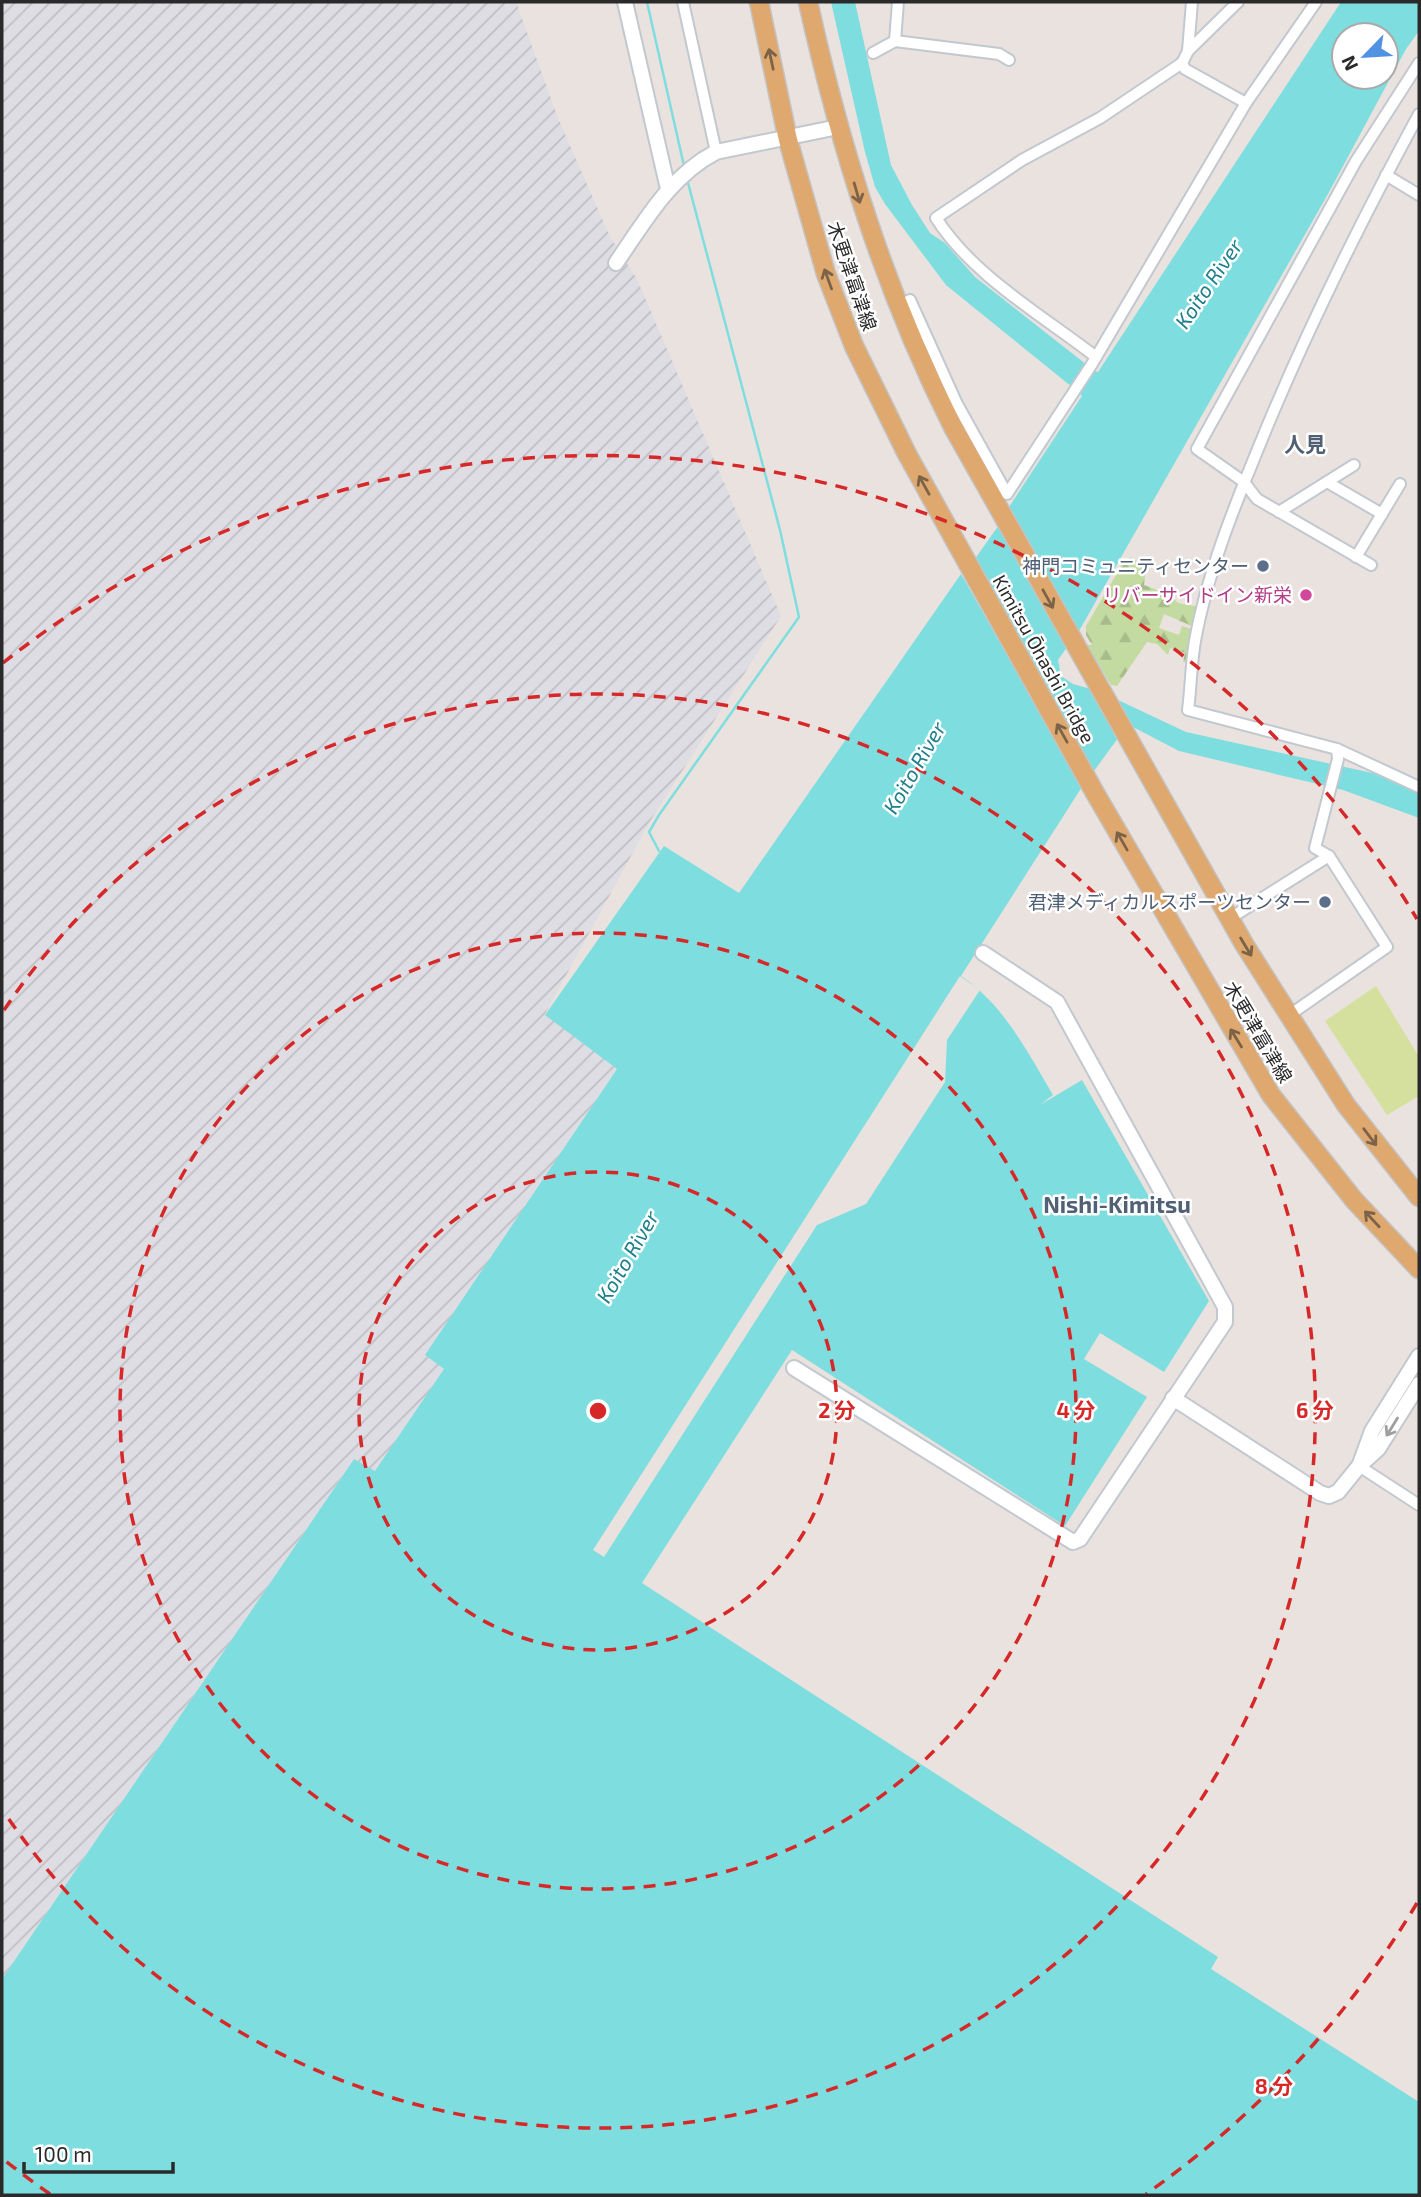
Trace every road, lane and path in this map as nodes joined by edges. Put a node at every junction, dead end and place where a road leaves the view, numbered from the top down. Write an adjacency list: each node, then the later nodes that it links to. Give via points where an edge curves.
1 (625, 2): 21 (street)
2 (683, 2): 19 (street)
3 (759, 2): 18 (main road, 木更津富津線, one-way to 3)
4 (808, 2): 17 (main road, 木更津富津線)
5 (898, 2): 9 (street)
6 (1192, 2): 10 (street)
7 (1238, 2): 10 (street)
8 (1316, 2): 15 (street)
9 (895, 41): 11 (street); 12 (street, via 999,54)
10 (1188, 51): 13 (street)
11 (873, 53)
12 (1009, 60)
13 (1182, 63): 15 (street); 25 (street, via 936,218 951,242 972,262)
14 (1419, 63): 27 (street, via 1356,161 1197,449)
15 (1246, 103): 25 (street)
16 (1419, 114): 20 (street)
17 (838, 127): 18 (street); 24 (main road, 木更津富津線, one-way to 24)
18 (788, 140): 19 (street); 33 (main road, 木更津富津線, one-way to 18, via 854,346 826,274)
19 (716, 152): 21 (street, via 692,166)
20 (1386, 175): 22 (street); 27 (street, via 1289,374)
21 (668, 189): 23 (street)
22 (1419, 195)
23 (617, 263)
24 (898, 306): 25 (street, via 910,300 957,404 1007,494); 30 (main road, 木更津富津線, via 936,393)
25 (1094, 361)
26 (1354, 465): 28 (street)
27 (1244, 482): 31 (street, via 1257,499); 37 (street, via 1195,641 1188,710)
28 (1327, 482): 31 (street); 32 (street)
29 (1400, 484): 32 (street)
30 (991, 496): 36 (main road, Kimitsu Ōhashi Bridge, one-way to 36)
31 (1279, 512): 34 (street)
32 (1382, 514): 34 (street)
33 (956, 545): 39 (main road, Kimitsu Ōhashi Bridge, one-way to 33)
34 (1356, 557): 35 (street)
35 (1371, 565)
36 (1127, 739): 41 (main road, 木更津富津線)
37 (1338, 754): 38 (street); 40 (street, via 1315,848)
38 (1419, 787)
39 (1095, 793): 45 (main road, 木更津富津線, one-way to 39, via 1354,1200 1271,1095)
40 (1329, 856): 41 (street); 43 (street, via 1387,947)
41 (1229, 919): 43 (main road, 木更津富津線, one-way to 43)
42 (983, 953): 49 (street, via 1057,1002 1225,1307 1225,1322)
43 (1288, 1016): 44 (main road, 木更津富津線, one-way to 44, via 1346,1105)
44 (1419, 1197)
45 (1419, 1269)
46 (1419, 1356): 50 (street, via 1372,1431)
47 (794, 1368): 49 (street, via 1073,1542 1080,1539)
48 (1419, 1384): 50 (street, one-way to 50, via 1378,1449)
49 (1173, 1398): 50 (street, via 1323,1495 1338,1492)
50 (1359, 1466): 51 (street)
51 (1419, 1505)

